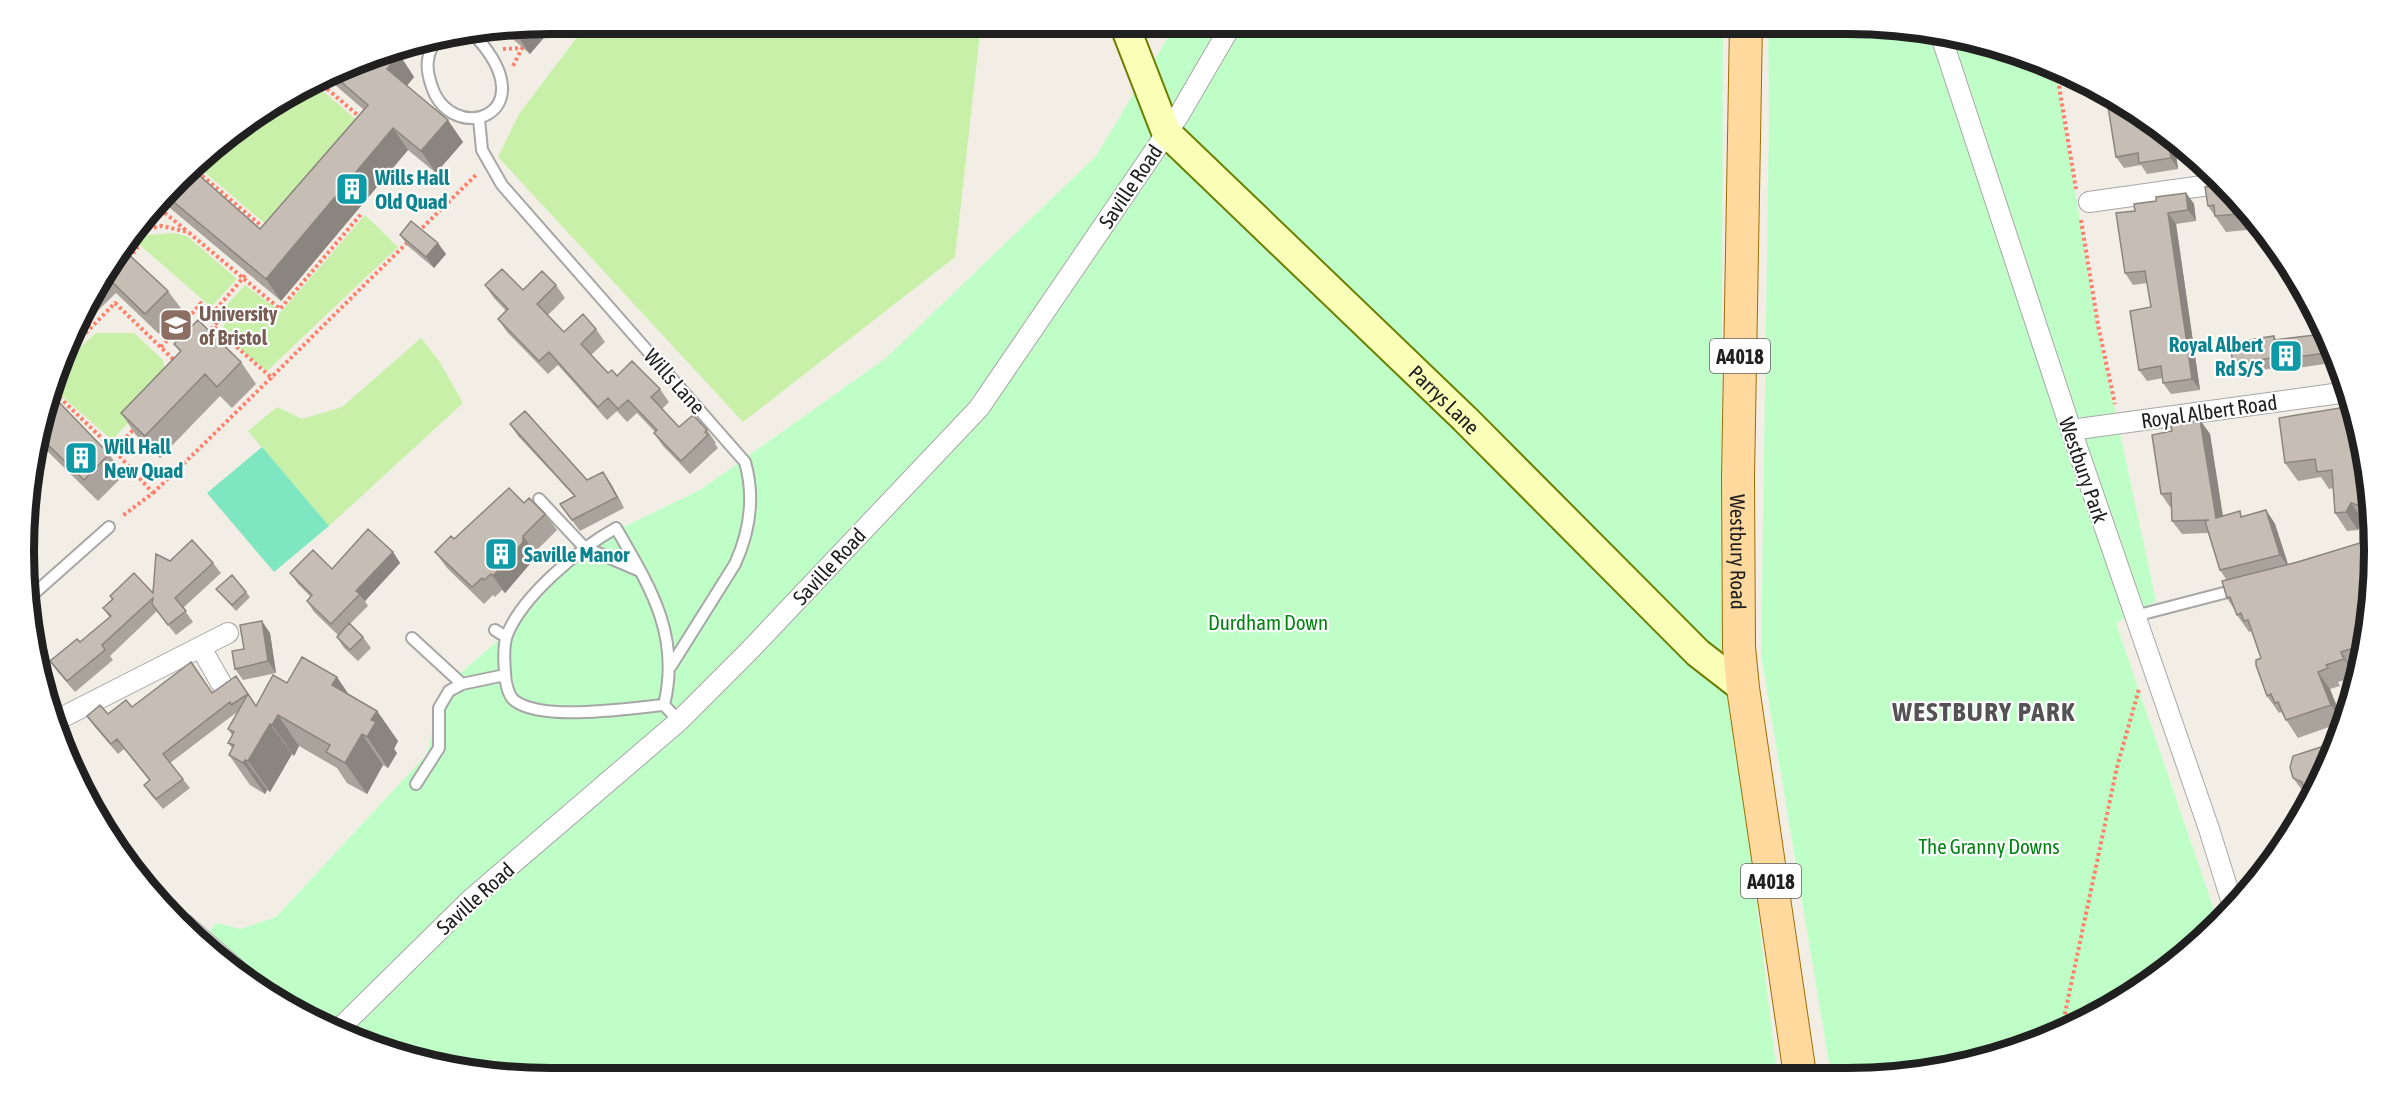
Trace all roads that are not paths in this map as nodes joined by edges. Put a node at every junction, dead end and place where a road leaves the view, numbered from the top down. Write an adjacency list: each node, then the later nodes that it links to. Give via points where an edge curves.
1 (1129, 34): 8 (main road, Parrys Lane)
2 (1226, 34): 8 (street, Saville Road)
3 (1746, 34): 25 (main road, Westbury Road / A4018)
4 (479, 40): 7 (lane, via 501,72 503,92 499,106)
5 (1943, 43): 12 (street, Westbury Park)
6 (432, 49): 7 (lane, via 427,61 431,87 443,106 459,116)
7 (479, 118): 27 (lane, Wills Lane, via 482,150 502,184 745,462 751,510 743,546)
8 (1172, 124): 26 (main road, Parrys Lane, via 1188,151 1466,419); 34 (street, Saville Road, via 979,408)
9 (2212, 185): 10 (street)
10 (2082, 202)
11 (2339, 393): 12 (street, Royal Albert Road)
12 (2070, 430): 19 (street, Westbury Park)
13 (539, 499): 15 (lane)
14 (109, 527): 18 (lane)
15 (584, 547): 16 (lane); 16 (lane, via 616,528); 22 (lane, via 521,609)
16 (640, 571): 27 (lane, via 661,613)
17 (2250, 586): 19 (lane)
18 (37, 591)
19 (2135, 616): 36 (street, Westbury Park)
20 (495, 630): 22 (lane)
21 (228, 633): 24 (street)
22 (506, 637): 28 (lane)
23 (412, 638): 30 (lane)
24 (201, 648): 29 (street); 33 (street)
25 (1739, 648): 26 (main road); 31 (main road, Westbury Road / A4018)
26 (1698, 653): 31 (main road, Parrys Lane)
27 (670, 666): 32 (lane)
28 (505, 675): 30 (lane); 32 (lane, via 514,700 534,710 584,715)
29 (221, 683)
30 (462, 684): 35 (lane, via 449,691 439,708 439,748)
31 (1743, 688): 38 (main road, Westbury Road / A4018)
32 (664, 705): 34 (lane)
33 (62, 717)
34 (679, 721): 37 (street, Saville Road, via 470,900)
35 (416, 784)
36 (2230, 898)
37 (344, 1025)
38 (1799, 1068)

